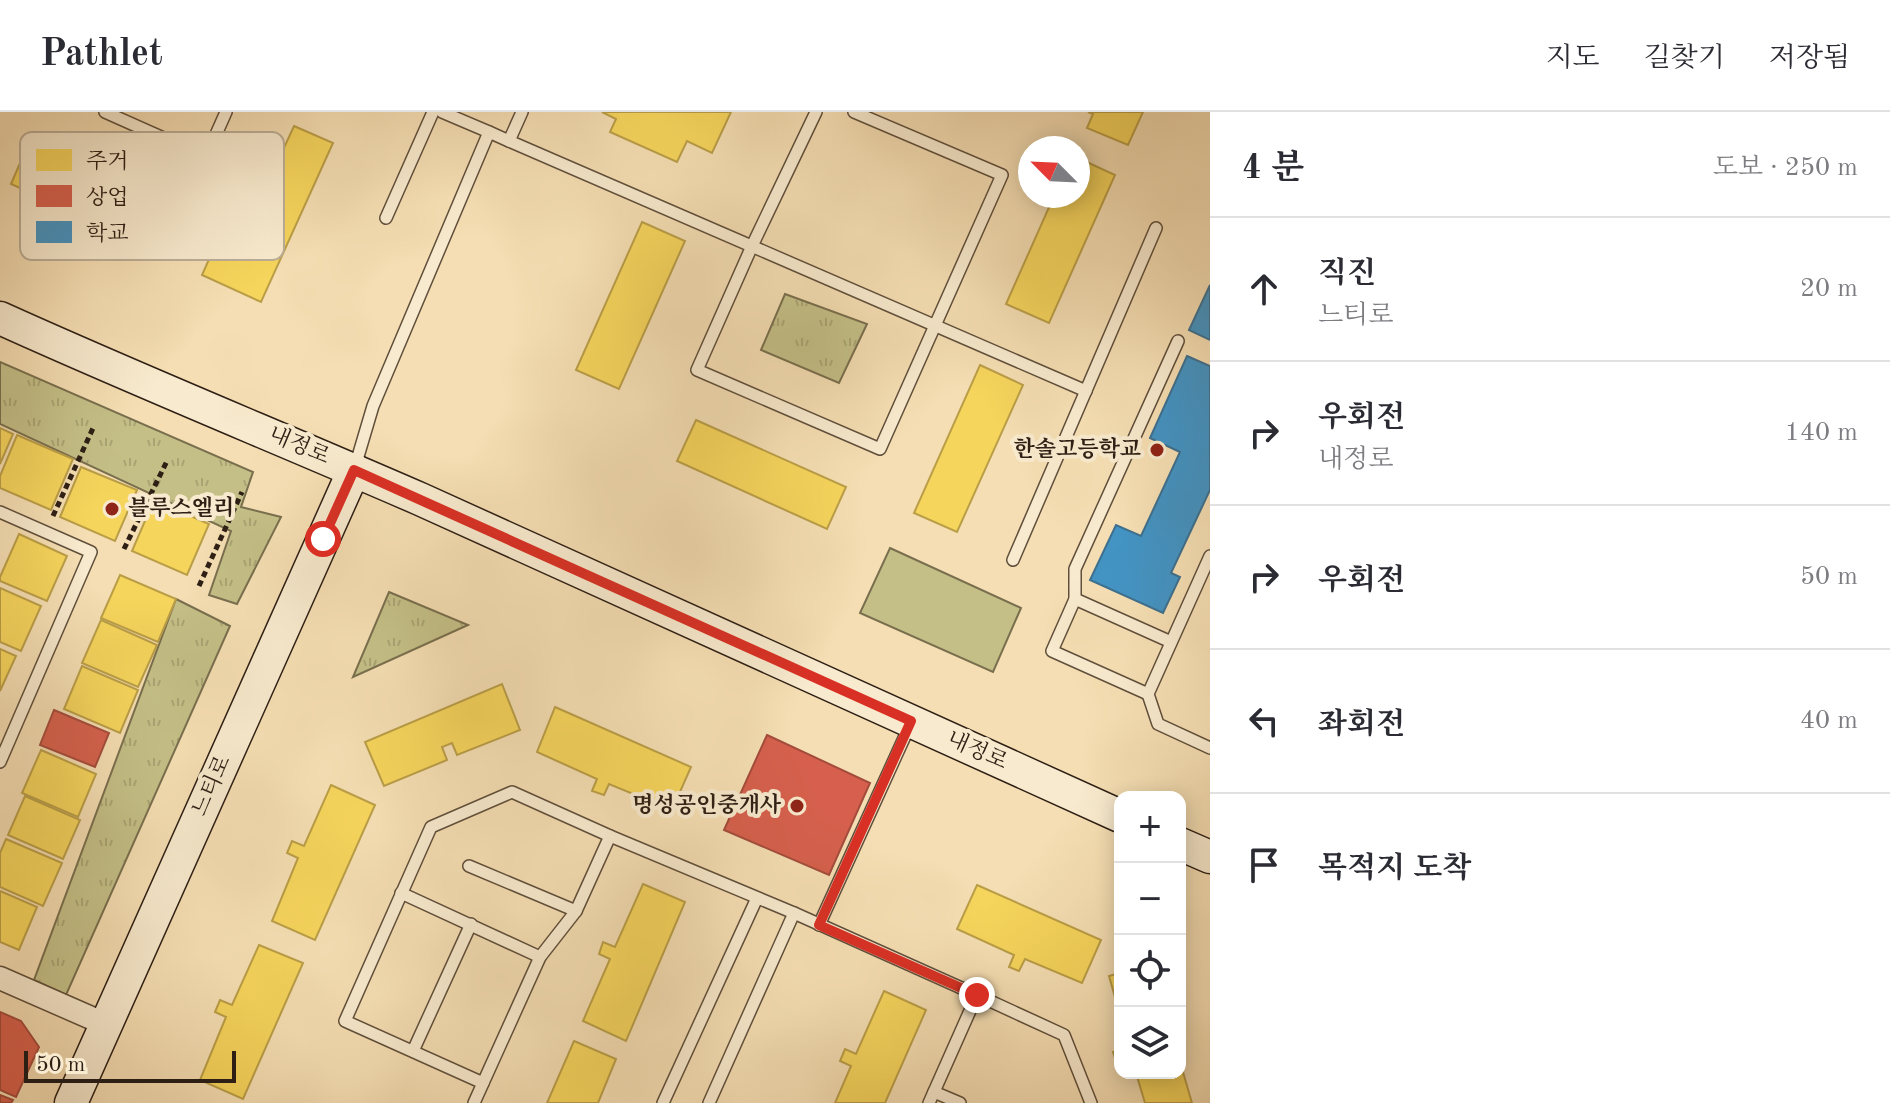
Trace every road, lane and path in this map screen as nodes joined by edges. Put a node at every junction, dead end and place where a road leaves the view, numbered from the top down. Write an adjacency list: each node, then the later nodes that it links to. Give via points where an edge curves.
1 (105, 112): 8 (lane)
2 (226, 112): 9 (lane)
3 (433, 112): 12 (lane)
4 (442, 112): 10 (lane)
5 (522, 112): 11 (lane)
6 (816, 112): 14 (lane)
7 (854, 112): 16 (lane, via 1002,175)
8 (150, 132)
9 (217, 132)
10 (489, 132): 11 (lane); 21 (lane, via 373,406)
11 (509, 141): 14 (lane)
12 (386, 218)
13 (1156, 228): 18 (lane)
14 (752, 246): 16 (lane); 16 (lane, via 697,370 880,449)
15 (0, 318): 21 (street, 내정로)
16 (936, 326): 18 (lane)
17 (1178, 341): 29 (lane, via 1075,569)
18 (1086, 391): 27 (lane)
19 (94, 426): 24 (path)
20 (167, 461): 25 (path)
21 (354, 470): 32 (street, 내정로); 49 (street, 느티로)
22 (242, 492): 28 (path)
23 (0, 512): 34 (lane, via 91,552)
24 (53, 517)
25 (124, 549)
26 (1210, 556): 30 (lane)
27 (1013, 560)
28 (199, 586)
29 (1075, 599): 30 (lane); 31 (lane, via 1052,651)
30 (1171, 642): 31 (lane)
31 (1148, 694): 33 (lane, via 1158,724)
32 (911, 721): 35 (street, 내정로); 45 (lane)
33 (1210, 748)
34 (0, 762)
35 (1114, 813)
36 (610, 836): 40 (lane, via 512,792 431,827); 41 (lane); 42 (lane)
37 (1186, 847): 38 (street)
38 (1210, 857)
39 (469, 866): 42 (lane)
40 (401, 893): 44 (lane); 50 (lane, via 345,1021)
41 (757, 898): 43 (lane); 55 (lane)
42 (576, 911): 46 (lane)
43 (794, 913): 45 (lane); 56 (lane)
44 (471, 924): 46 (lane); 50 (lane)
45 (819, 925): 48 (lane)
46 (540, 957): 51 (lane)
47 (0, 978): 49 (street)
48 (977, 995): 52 (lane); 58 (lane, via 1064,1035)
49 (105, 1024): 53 (street, 느티로)
50 (413, 1051): 51 (lane)
51 (483, 1083): 54 (lane)
52 (932, 1098): 57 (lane)
53 (71, 1103)
54 (474, 1103)
55 (663, 1103)
56 (709, 1103)
57 (960, 1103)
58 (1091, 1103)

